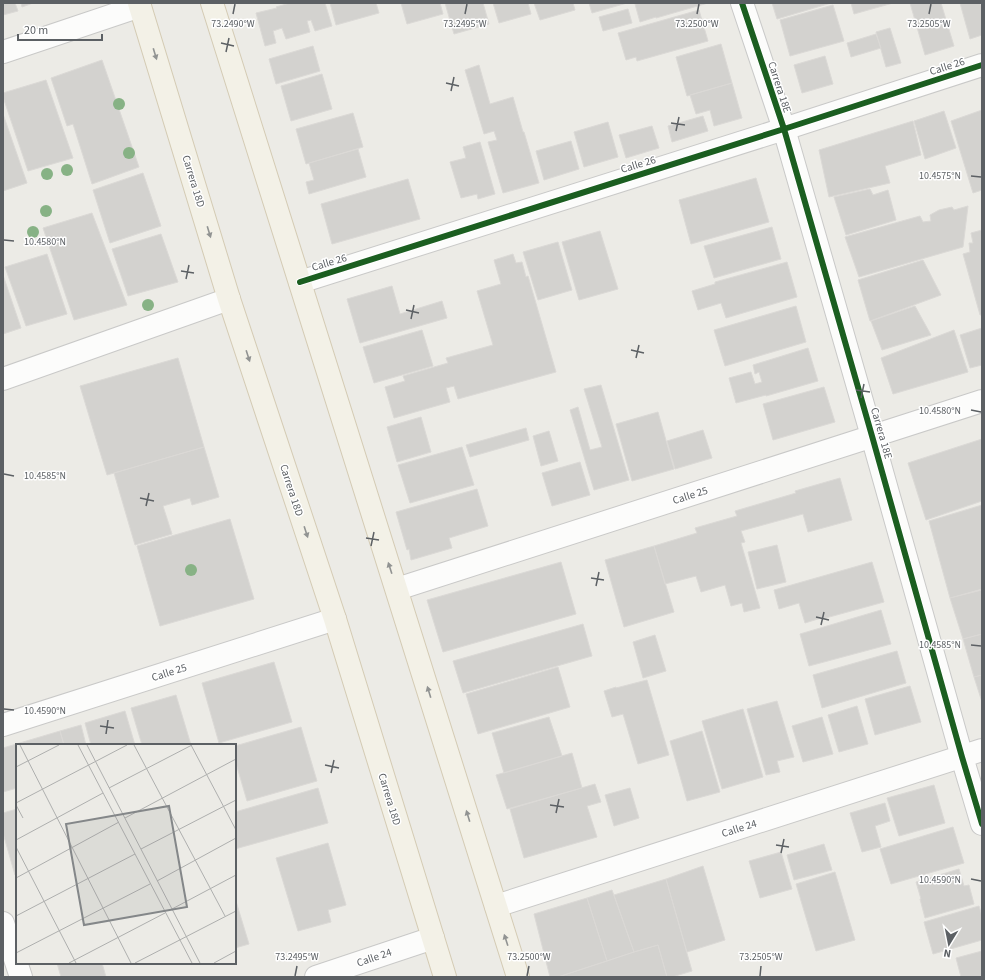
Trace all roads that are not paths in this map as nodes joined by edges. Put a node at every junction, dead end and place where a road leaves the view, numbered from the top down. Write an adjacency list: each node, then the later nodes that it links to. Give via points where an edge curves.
1 (212, 3): 7 (main road)
2 (742, 3): 6 (street, Carrera 18E)
3 (140, 4): 4 (street); 8 (main road, Carrera 18D, one-way to 8)
4 (3, 52)
5 (982, 65): 6 (street, Calle 26)
6 (784, 129): 7 (street, Calle 26); 11 (street, Carrera 18E)
7 (300, 282): 12 (main road, one-way to 7)
8 (229, 299): 9 (street); 13 (main road, Carrera 18D, one-way to 13)
9 (3, 379)
10 (982, 401): 11 (street, Calle 25)
11 (872, 436): 12 (street, Calle 25); 15 (street, Carrera 18E)
12 (397, 589): 17 (main road, one-way to 12)
13 (335, 619): 14 (street, Calle 25); 19 (main road, Carrera 18D)
14 (3, 725)
15 (972, 753): 16 (street, Carrera 18E); 17 (street, Calle 24)
16 (982, 824)
17 (496, 906): 25 (main road, one-way to 17)
18 (3, 923): 20 (street)
19 (433, 938): 23 (street, Calle 24); 24 (main road, Carrera 18D)
20 (16, 962)
21 (17, 964): 22 (street)
22 (21, 977)
23 (316, 977)
24 (445, 977)
25 (518, 977)

